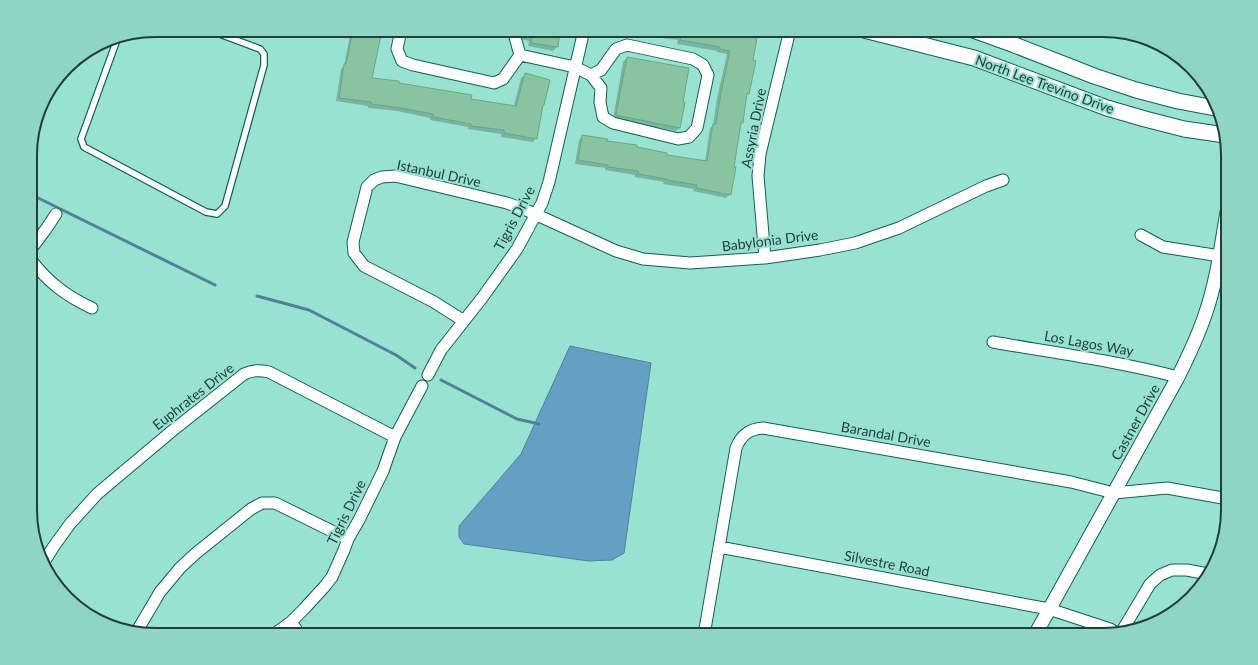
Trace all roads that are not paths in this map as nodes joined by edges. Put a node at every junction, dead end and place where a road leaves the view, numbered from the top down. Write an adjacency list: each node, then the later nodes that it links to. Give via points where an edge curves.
1 (228, 37): 8 (lane, via 260,49 264,54 264,65 226,206 217,214 206,212 84,146 81,139)
2 (400, 37): 9 (street, via 397,49 402,61 413,66 494,83 503,79)
3 (515, 37): 9 (street)
4 (582, 37): 10 (street, Tigris Drive)
5 (788, 37): 21 (street, Assyria Drive, via 760,154 758,176)
6 (892, 37): 13 (main road, North Lee Trevino Drive, via 974,58 1145,120)
7 (992, 37): 12 (main road, North Lee Trevino Drive, via 1136,90)
8 (116, 43)
9 (520, 55): 10 (street)
10 (575, 67): 11 (street); 16 (street, Tigris Drive, via 549,182)
11 (591, 75): 11 (street, via 601,88 603,117 613,124 678,139 689,137 697,128 708,75 703,65 693,59 627,45 616,49 601,70)
12 (1211, 107)
13 (1219, 134)
14 (1003, 180): 21 (street, Babylonia Drive, via 899,228 855,243)
15 (56, 214): 18 (street)
16 (536, 214): 21 (street, Babylonia Drive, via 616,251 643,259 690,264); 24 (street, Tigris Drive, via 517,249); 24 (street, Istanbul Drive, via 507,203 395,176 374,180 367,187 353,242 354,253 364,266 434,302)
17 (1141, 235): 20 (street, via 1163,247)
18 (37, 240)
19 (1221, 250): 20 (street, Castner Drive)
20 (1220, 256): 27 (street, Castner Drive, via 1205,315)
21 (765, 258)
22 (37, 269): 23 (street, via 66,295)
23 (92, 308)
24 (464, 321): 26 (street, Tigris Drive, via 441,350)
25 (993, 342): 27 (street, Los Lagos Way, via 1099,360)
26 (428, 375)
27 (1178, 377): 30 (street, Castner Drive)
28 (422, 386): 29 (street, Tigris Drive)
29 (395, 437): 32 (street, Tigris Drive, via 383,471); 34 (street, Euphrates Drive, via 269,372 252,371 232,383 97,494 70,524)
30 (1114, 493): 31 (street, Barandal Drive, via 1167,488); 33 (street, Barandal Drive, via 1048,478 755,428 743,434 738,441); 36 (street, Castner Drive)
31 (1221, 498)
32 (348, 539): 37 (street, Tigris Drive, via 332,577); 39 (street, via 275,503 267,502 256,506 180,568 160,592)
33 (719, 547): 36 (street, Silvestre Road); 42 (street, Barandal Drive)
34 (47, 557)
35 (1202, 573): 38 (street, via 1172,570 1160,575 1150,584)
36 (1049, 609): 43 (street, Castner Drive); 44 (street, Silvestre Road)
37 (291, 622): 40 (street, Tigris Drive); 41 (street)
38 (1125, 626)
39 (139, 627)
40 (283, 628)
41 (295, 628)
42 (705, 628)
43 (1039, 628)
44 (1107, 628)

